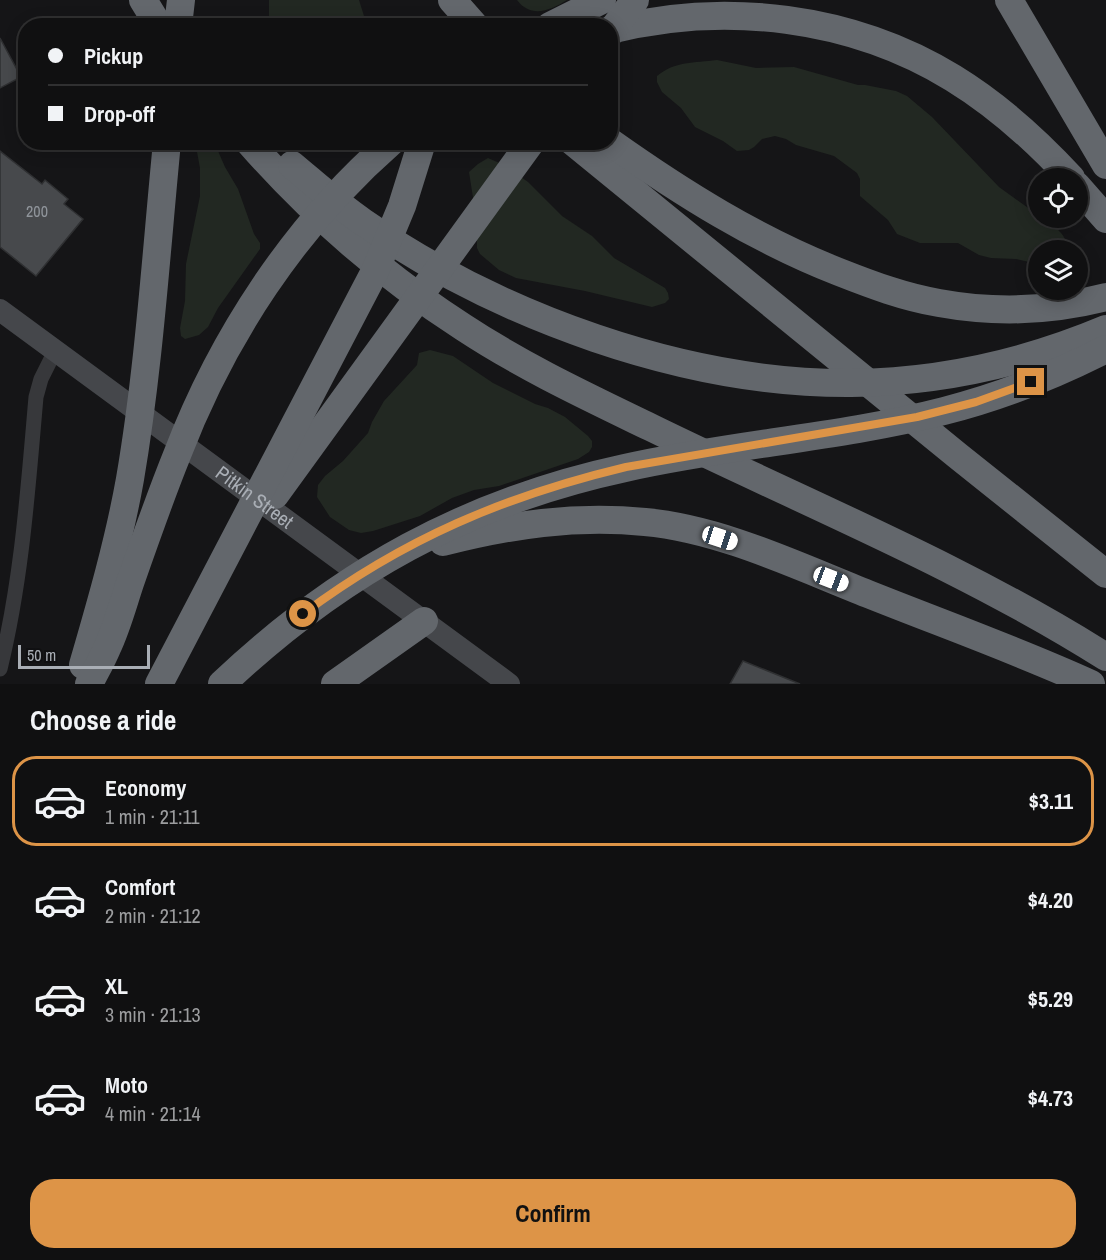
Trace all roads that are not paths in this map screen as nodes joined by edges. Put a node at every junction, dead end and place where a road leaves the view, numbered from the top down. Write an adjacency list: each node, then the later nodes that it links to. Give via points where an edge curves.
1 (143, 0): 9 (highway)
2 (181, 0): 10 (highway)
3 (433, 0): 12 (highway)
4 (447, 0): 11 (highway)
5 (452, 0): 13 (highway)
6 (602, 0): 14 (highway)
7 (635, 0): 15 (highway)
8 (1009, 0): 25 (highway)
9 (154, 18)
10 (179, 18)
11 (446, 18)
12 (448, 18)
13 (468, 18)
14 (566, 18)
15 (618, 22)
16 (618, 30): 26 (highway, via 680,18 738,16 801,22 853,34 917,58 962,84 1014,123)
17 (618, 147): 29 (highway, via 749,230 828,268 895,292 948,304 997,309 1058,306)
18 (166, 150): 40 (highway, via 130,479)
19 (257, 150): 38 (highway, via 356,247 428,304 486,342 636,421 955,572)
20 (276, 150): 31 (highway, via 342,206 448,274 585,334 731,372 795,381 852,383 927,378 1004,363)
21 (383, 150): 41 (highway, via 302,237 266,285 210,377 173,465 108,647)
22 (420, 150): 34 (highway, via 390,236)
23 (525, 150): 34 (highway, via 380,349)
24 (583, 150): 36 (highway)
25 (1106, 165)
26 (1061, 168)
27 (1088, 199): 28 (highway)
28 (1106, 219)
29 (1106, 297)
30 (0, 310): 33 (main road, Pitkin Street)
31 (1106, 329)
32 (1106, 349): 35 (highway, via 1044,377 963,406 626,467 563,483 446,527)
33 (55, 351): 37 (main road, Pitkin Street); 39 (street, via 36,397 19,571)
34 (274, 481): 42 (highway)
35 (387, 558): 43 (highway, via 274,637); 46 (highway, via 481,533 551,521 613,519 676,526 758,551)
36 (1106, 574)
37 (424, 621): 44 (highway); 45 (main road, Pitkin Street)
38 (1106, 657)
39 (0, 669)
40 (78, 684)
41 (88, 684)
42 (159, 684)
43 (222, 684)
44 (335, 684)
45 (509, 684)
46 (1091, 684)

